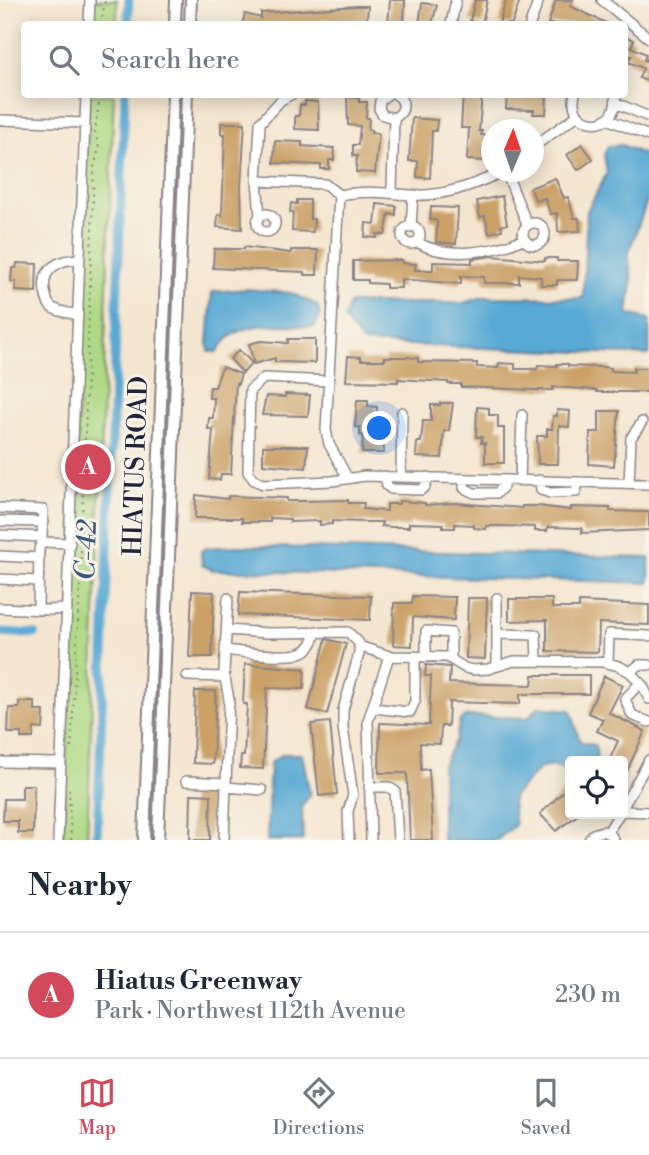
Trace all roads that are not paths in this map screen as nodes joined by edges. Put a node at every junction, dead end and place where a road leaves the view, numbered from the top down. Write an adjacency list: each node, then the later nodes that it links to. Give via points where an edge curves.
1 (90, 0): 7 (street)
2 (176, 0): 8 (main road)
3 (191, 0): 9 (main road)
4 (456, 0): 10 (street)
5 (539, 0): 11 (street)
6 (601, 0): 13 (street)
7 (89, 21)
8 (176, 21)
9 (190, 21)
10 (452, 21)
11 (531, 21)
12 (628, 21): 14 (street)
13 (628, 21)
14 (649, 38)
15 (86, 98): 28 (street)
16 (173, 98): 65 (main road, HIATUS ROAD)
17 (187, 98): 67 (main road, HIATUS ROAD)
18 (285, 98): 31 (street, via 260,123)
19 (382, 98): 25 (street, via 381,112)
20 (401, 98): 25 (street, via 404,106)
21 (575, 98): 23 (street)
22 (615, 99): 24 (street); 26 (street, via 615,109)
23 (578, 115): 26 (street, via 595,123); 30 (street)
24 (649, 117)
25 (394, 118): 34 (street)
26 (607, 119): 29 (street)
27 (0, 120): 28 (street)
28 (85, 123): 42 (street)
29 (649, 136)
30 (544, 139)
31 (257, 181): 35 (street, via 325,184); 37 (street)
32 (481, 182): 36 (street)
33 (508, 182): 38 (street)
34 (391, 191): 35 (street); 36 (street)
35 (339, 195): 44 (street)
36 (413, 195): 39 (street)
37 (260, 216)
38 (527, 224): 40 (street); 40 (street, via 538,223 545,237 537,245)
39 (411, 227): 41 (street, via 419,232); 41 (street, via 402,237 408,244)
40 (523, 239): 41 (street, via 464,253 433,250)
41 (417, 242)
42 (80, 259): 43 (street); 43 (street, via 61,261 47,272 44,285 54,309)
43 (78, 315): 62 (street)
44 (329, 381): 49 (street, via 326,430); 49 (street, via 264,378 257,382 250,390 248,472 263,484)
45 (402, 412): 50 (street)
46 (522, 415): 54 (street)
47 (642, 422): 55 (street, via 631,438)
48 (385, 476): 49 (street); 50 (street); 51 (street, via 391,489 421,490)
49 (347, 477)
50 (401, 477): 51 (street)
51 (428, 477): 52 (street)
52 (464, 478): 53 (street); 53 (street, via 464,488 474,493 497,493)
53 (503, 480): 54 (street)
54 (520, 480): 55 (street)
55 (629, 483): 56 (street)
56 (649, 484)
57 (0, 508): 59 (street, via 43,510)
58 (0, 520): 59 (street)
59 (43, 522): 61 (street)
60 (0, 535): 61 (street)
61 (42, 540): 62 (street); 64 (street)
62 (70, 543): 72 (street)
63 (0, 556): 64 (street)
64 (39, 558): 68 (street)
65 (154, 578): 67 (street); 108 (main road, HIATUS ROAD)
66 (0, 579): 68 (street)
67 (168, 579): 109 (main road, HIATUS ROAD)
68 (38, 581): 73 (street)
69 (228, 598): 74 (street)
70 (497, 598): 76 (street)
71 (0, 608): 73 (street)
72 (67, 608): 73 (street); 97 (street)
73 (38, 610)
74 (227, 630): 75 (street); 79 (street)
75 (316, 631): 78 (street, via 348,632); 79 (street, via 315,640 300,654)
76 (497, 634): 84 (street, via 536,635); 87 (street)
77 (649, 636): 85 (street, via 609,634)
78 (359, 646): 80 (street); 111 (street, via 343,710 353,795 348,811)
79 (226, 650): 90 (street)
80 (389, 656): 81 (street); 93 (street)
81 (415, 657): 82 (street); 93 (street, via 415,701 410,712)
82 (426, 657): 83 (street); 83 (street, via 426,631 451,633)
83 (450, 659): 87 (street, via 474,670)
84 (537, 661): 85 (street); 87 (street)
85 (608, 663): 88 (street)
86 (649, 665): 88 (street)
87 (497, 666)
88 (630, 672): 91 (street)
89 (187, 676): 90 (street)
90 (225, 677): 99 (street, via 229,700)
91 (640, 683): 92 (street); 94 (street, via 625,699 632,715)
92 (649, 699)
93 (373, 708): 100 (street, via 368,721)
94 (649, 722)
95 (649, 760): 102 (street)
96 (0, 762): 97 (street)
97 (61, 763): 107 (street)
98 (186, 781): 99 (street)
99 (226, 785): 101 (street); 110 (street)
100 (369, 787): 112 (street); 113 (street, via 396,791)
101 (262, 790)
102 (628, 799)
103 (628, 809): 104 (street)
104 (649, 812)
105 (617, 819): 106 (street)
106 (611, 836): 114 (street, via 597,831)
107 (58, 840)
108 (144, 840)
109 (158, 840)
110 (224, 840)
111 (349, 840)
112 (371, 840)
113 (398, 840)
114 (589, 840)

